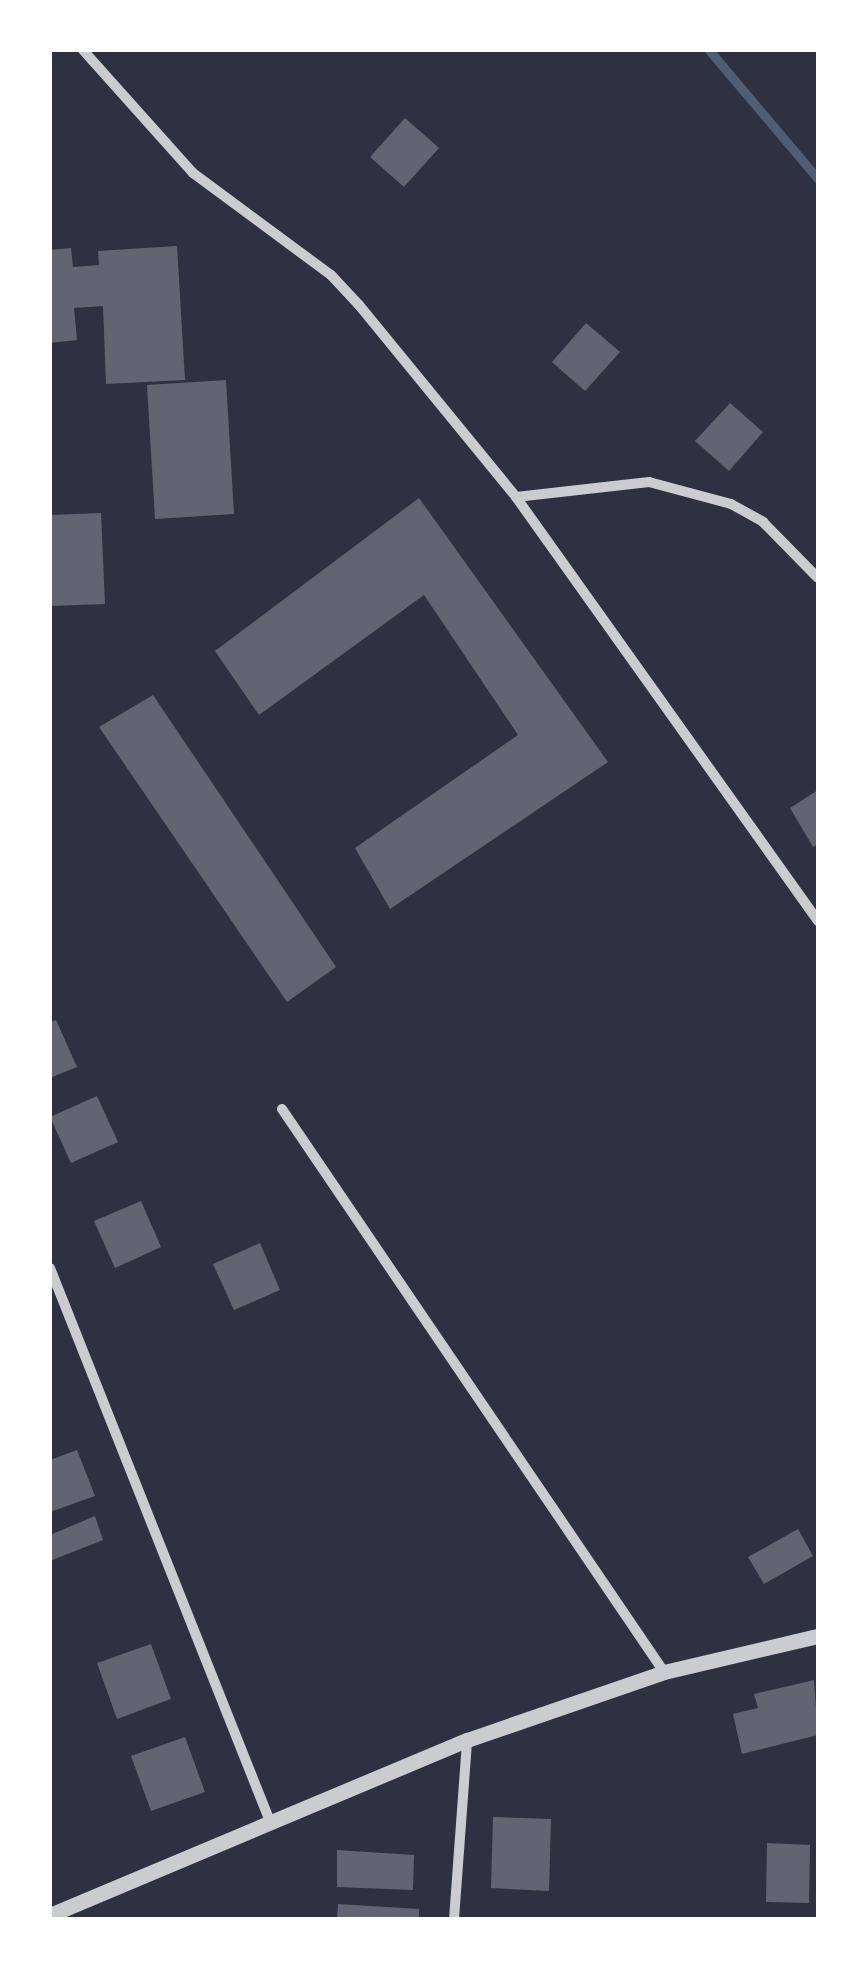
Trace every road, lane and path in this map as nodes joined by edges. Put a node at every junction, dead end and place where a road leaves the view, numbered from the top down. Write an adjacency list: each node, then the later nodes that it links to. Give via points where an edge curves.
1 (83, 50): 2 (street, via 193,173 331,275)
2 (516, 497): 3 (street, via 622,482 731,504 763,522); 4 (street)
3 (818, 578)
4 (818, 920)
5 (282, 1109): 8 (street)
6 (50, 1268): 10 (street)
7 (818, 1636): 8 (street)
8 (664, 1672): 9 (street)
9 (468, 1740): 10 (street); 12 (street)
10 (271, 1825): 11 (street)
11 (50, 1915)
12 (454, 1919)

